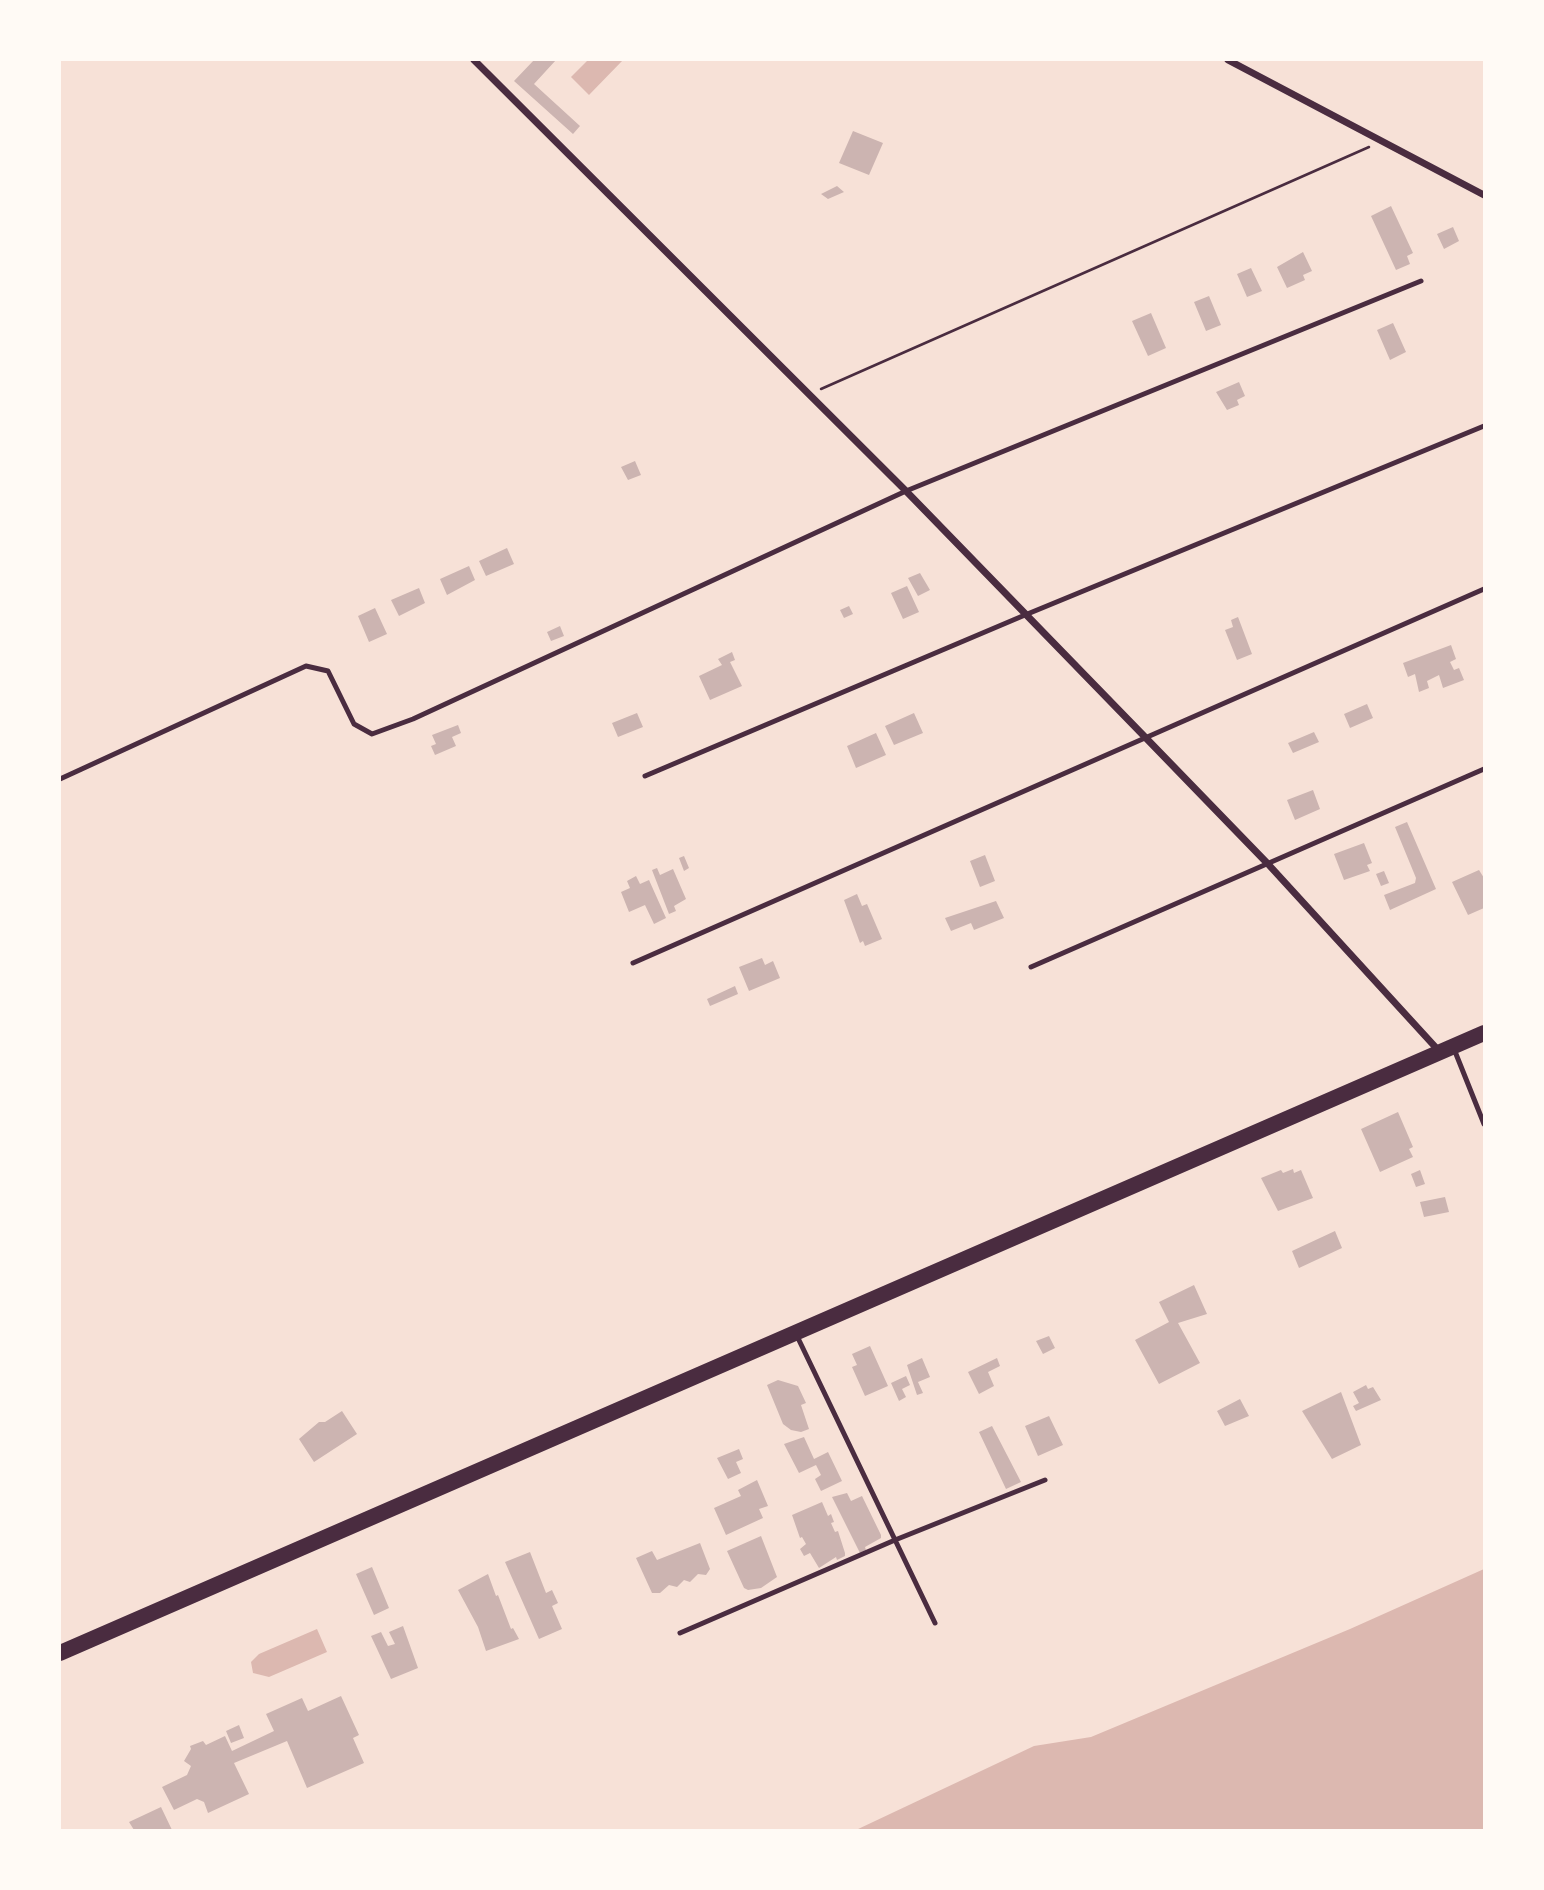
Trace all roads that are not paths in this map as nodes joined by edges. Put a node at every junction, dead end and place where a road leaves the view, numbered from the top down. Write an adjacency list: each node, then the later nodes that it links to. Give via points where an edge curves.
1 (474, 60): 6 (street)
2 (1228, 60): 3 (street)
3 (1485, 195)
4 (1420, 281): 6 (lane)
5 (1485, 426): 8 (lane)
6 (906, 491): 8 (street); 12 (lane, via 372,734 354,724 328,671 306,666)
7 (1485, 589): 9 (lane)
8 (1025, 615): 9 (street); 11 (lane)
9 (1144, 736): 13 (street); 14 (lane)
10 (1485, 769): 13 (lane)
11 (645, 776)
12 (60, 779)
13 (1268, 864): 15 (lane); 17 (street)
14 (633, 962)
15 (1031, 967)
16 (1485, 1033): 17 (main road)
17 (1446, 1049): 18 (lane); 19 (main road)
18 (1485, 1124)
19 (796, 1333): 21 (lane); 24 (main road)
20 (1045, 1480): 21 (lane)
21 (895, 1539): 22 (lane); 23 (lane)
22 (935, 1623)
23 (680, 1633)
24 (60, 1653)

